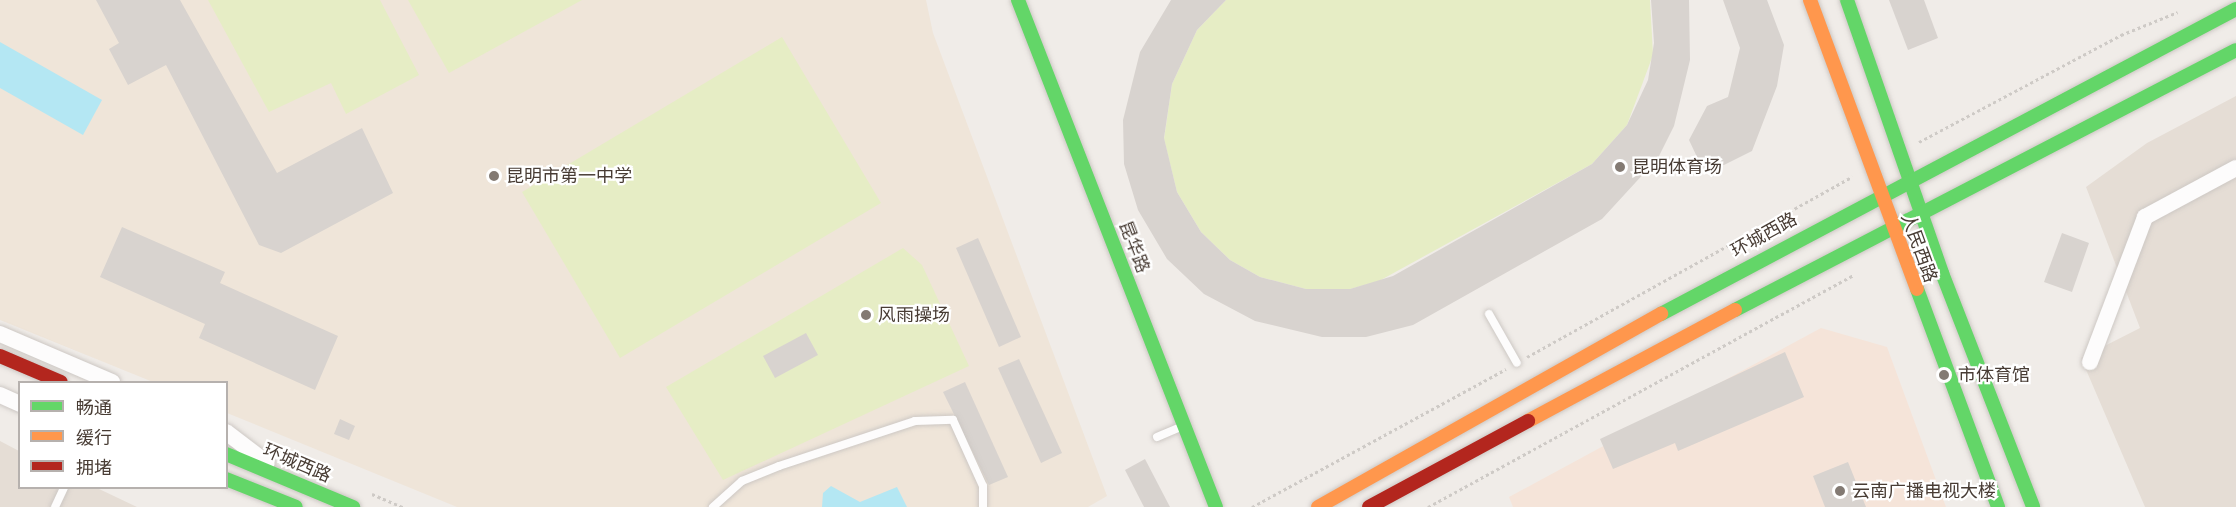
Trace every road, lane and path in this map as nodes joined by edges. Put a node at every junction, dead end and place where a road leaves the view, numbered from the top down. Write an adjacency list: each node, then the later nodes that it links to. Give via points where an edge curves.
1 (1018, 0): 24 (main road, 昆华路)
2 (1810, 0): 8 (main road, 人民西路)
3 (1847, 0): 7 (main road, 人民西路)
4 (2185, 8): 7 (path, via 2121,35)
5 (2236, 9): 10 (main road, 环城西路)
6 (2236, 50): 12 (main road)
7 (1901, 152): 10 (main road, 人民西路)
8 (1871, 166): 11 (main road, 人民西路); 19 (path)
9 (2236, 168): 18 (street, via 2145,217)
10 (1910, 177): 11 (main road, 环城西路); 12 (main road, 人民西路)
11 (1880, 193): 13 (main road, 人民西路); 40 (main road, 环城西路)
12 (1922, 214): 13 (main road); 44 (main road, 人民西路)
13 (1892, 228): 41 (main road); 43 (main road, 人民西路)
14 (1863, 270): 42 (path)
15 (1489, 314): 19 (lane)
16 (0, 334): 21 (street)
17 (0, 356): 20 (main road)
18 (2090, 362)
19 (1516, 363): 39 (path)
20 (59, 381)
21 (110, 381)
22 (0, 395): 23 (street)
23 (18, 403)
24 (1185, 425): 26 (lane); 38 (main road, 昆华路)
25 (228, 434): 28 (street)
26 (1157, 436)
27 (228, 455): 28 (main road, 环城西路)
28 (287, 478): 35 (main road, 环城西路)
29 (228, 480): 34 (main road)
30 (228, 485): 33 (street)
31 (64, 489): 32 (lane)
32 (55, 507)
33 (258, 507)
34 (296, 507)
35 (353, 507)
36 (713, 507): 37 (lane, via 742,481 779,466 915,422 952,420 983,486)
37 (983, 507)
38 (1216, 507)
39 (1252, 507)
40 (1318, 507)
41 (1369, 507)
42 (1428, 507)
43 (1998, 507)
44 (2033, 507)

